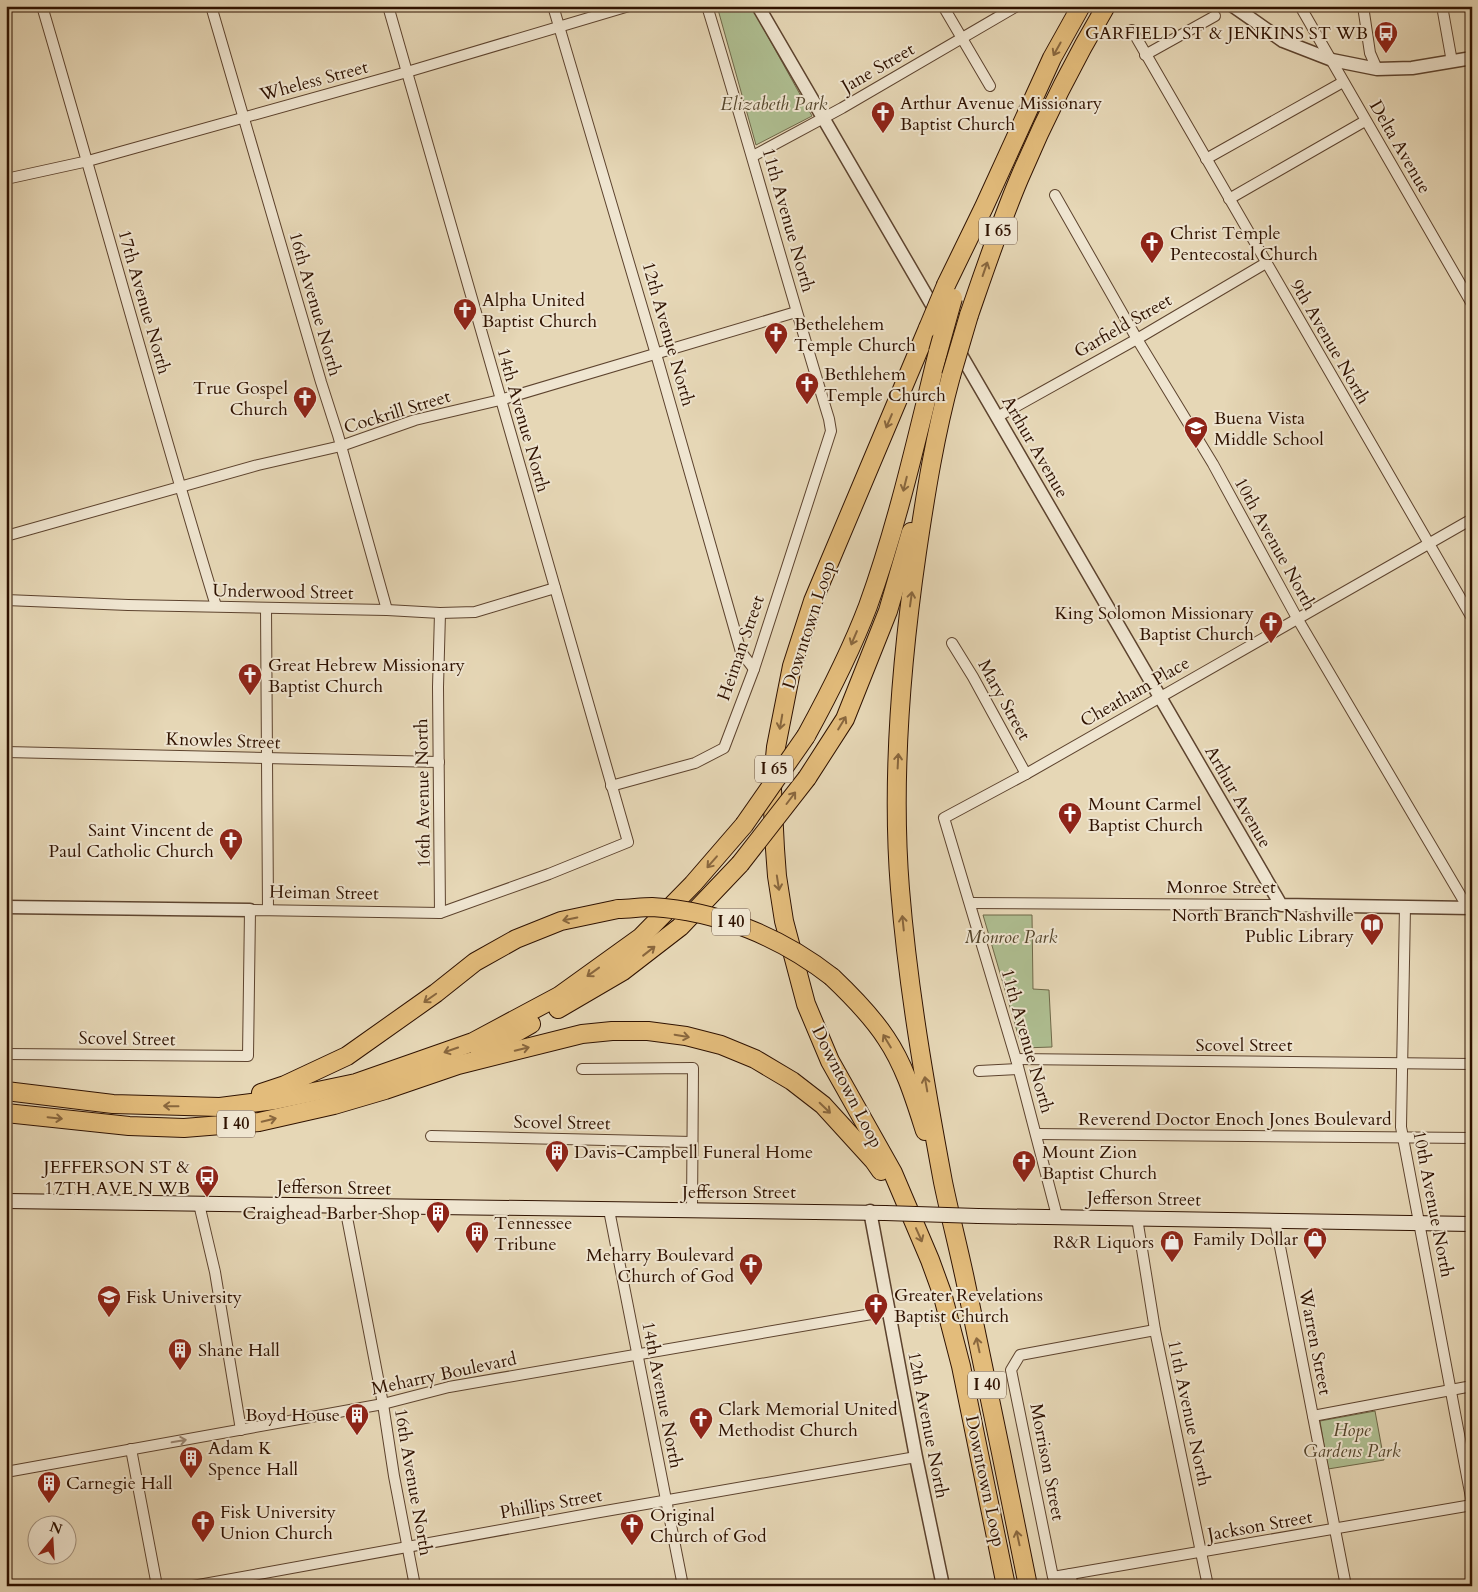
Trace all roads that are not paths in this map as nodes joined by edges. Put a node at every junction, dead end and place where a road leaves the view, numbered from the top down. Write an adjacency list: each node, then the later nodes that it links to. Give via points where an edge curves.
1 (42, 6): 33 (street, 17th Avenue North)
2 (211, 6): 28 (street, 16th Avenue North)
3 (388, 6): 25 (street, 14th Avenue North)
4 (553, 6): 17 (street, 12th Avenue North)
5 (629, 6): 17 (street, Wheless Street)
6 (707, 6): 31 (street, 11th Avenue North)
7 (758, 6): 29 (street, Arthur Avenue)
8 (943, 6): 19 (street)
9 (1017, 6): 19 (street, Jane Street)
10 (1081, 6): 38 (highway, Downtown Loop / I 65, one-way to 38, via 1052,58)
11 (1106, 6): 47 (highway, Downtown Loop / I 65, one-way to 11, bridge, via 951,376 999,230 1079,53)
12 (1233, 6): 22 (street, via 1283,41)
13 (1300, 6): 22 (street, Delta Avenue)
14 (1363, 6): 24 (street, via 1370,52)
15 (1442, 6): 23 (street)
16 (1215, 16): 20 (street)
17 (558, 27): 25 (street, Wheless Street); 42 (street, 12th Avenue North)
18 (1132, 30): 20 (street, 9th Avenue North)
19 (962, 39): 27 (street); 29 (street, Jane Street)
20 (1145, 55): 32 (street, 9th Avenue North)
21 (1472, 58): 23 (street)
22 (1332, 60): 24 (street); 26 (street, Delta Avenue)
23 (1452, 62): 24 (street)
24 (1377, 69)
25 (407, 72): 28 (street, Wheless Street); 43 (street, 14th Avenue North)
26 (1343, 82): 30 (street, Delta Avenue); 32 (street)
27 (990, 86)
28 (243, 117): 33 (street, Wheless Street); 46 (street, 16th Avenue North)
29 (823, 118): 31 (street, Jane Street); 44 (street, Arthur Avenue)
30 (1366, 121): 36 (street); 39 (street, Delta Avenue)
31 (753, 156): 40 (street, 11th Avenue North)
32 (1206, 159): 36 (street, 9th Avenue North)
33 (88, 161): 34 (street, Wheless Street); 48 (street, 17th Avenue North)
34 (6, 179)
35 (1055, 195): 41 (street, 10th Avenue North)
36 (1229, 199): 37 (street, 9th Avenue North)
37 (1266, 263): 41 (street, Garfield Street); 51 (street, 9th Avenue North)
38 (949, 291): 86 (highway, one-way to 86, bridge, via 938,352 892,536 838,676 806,736 744,825 693,884 641,937 560,996 473,1042 356,1083 275,1100); 98 (highway, Downtown Loop / I 65, one-way to 98, bridge, via 928,328 813,601 786,692 772,788 778,885 784,922 806,1004 830,1061 893,1173)
39 (1472, 304)
40 (796, 312): 42 (street, Cockrill Street); 45 (street, 11th Avenue North, via 829,419)
41 (1137, 338): 44 (street, Garfield Street); 58 (street, 10th Avenue North, via 1213,464)
42 (656, 355): 43 (street, Cockrill Street); 61 (street, 12th Avenue North, via 741,652)
43 (500, 400): 46 (street, Cockrill Street, via 415,420); 52 (street, 14th Avenue North)
44 (997, 417): 62 (street, Arthur Avenue)
45 (828, 444): 61 (street, Heiman Street)
46 (341, 446): 48 (street, Cockrill Street); 56 (street, 16th Avenue North)
47 (930, 465): 82 (highway, one-way to 47, bridge, via 623,971 680,927 740,864 806,778 845,719 888,611); 93 (highway, Downtown Loop / I 65, one-way to 47, via 908,975 898,848 901,693)
48 (179, 487): 50 (street, Cockrill Street); 54 (street, 17th Avenue North)
49 (1472, 519): 51 (street, Cheatham Place)
50 (6, 536)
51 (1428, 543): 58 (street, Cheatham Place); 59 (street, 9th Avenue North)
52 (555, 588): 57 (street, Underwood Street, via 475,612); 67 (street, 14th Avenue North)
53 (6, 600): 54 (street, Underwood Street)
54 (216, 606): 55 (street, Underwood Street)
55 (266, 608): 56 (street, Underwood Street); 64 (street)
56 (387, 610): 57 (street, Underwood Street)
57 (440, 613): 65 (street, 16th Avenue North)
58 (1298, 618): 62 (street, Cheatham Place); 74 (street, 10th Avenue North)
59 (1472, 618)
60 (952, 642): 66 (street, Mary Street)
61 (754, 669): 67 (street, Heiman Street, via 724,748 695,763)
62 (1159, 696): 66 (street, Cheatham Place); 71 (street, Arthur Avenue)
63 (6, 752): 64 (street, Knowles Street)
64 (266, 759): 65 (street, Knowles Street); 76 (street)
65 (439, 762): 77 (street, 16th Avenue North)
66 (1026, 774): 68 (street, Cheatham Place)
67 (611, 786): 69 (street, 14th Avenue North)
68 (944, 818): 70 (street, 11th Avenue North)
69 (628, 842): 77 (street, Heiman Street)
70 (970, 903): 71 (street, Monroe Street); 80 (street, 11th Avenue North)
71 (1281, 905): 73 (street, Monroe Street)
72 (6, 907): 75 (street, Heiman Street)
73 (1405, 907): 74 (street, Monroe Street); 79 (street, 10th Avenue North)
74 (1470, 908)
75 (250, 910): 76 (street, Heiman Street); 78 (street, Scovel Street, via 248,1056)
76 (268, 910): 77 (street, Heiman Street)
77 (440, 912)
78 (6, 1054)
79 (1401, 1063): 80 (street, Scovel Street); 81 (street, Scovel Street); 90 (street, 10th Avenue North, via 1401,1127)
80 (1017, 1064): 84 (street, Scovel Street); 88 (street, 11th Avenue North)
81 (1472, 1064)
82 (458, 1065): 87 (highway, I 40, one-way to 82, via 184,1128 259,1122 386,1090); 98 (highway, one-way to 98, via 582,1034 612,1031 648,1031 721,1045 755,1059 792,1081 823,1105 874,1161)
83 (582, 1069): 92 (street, via 693,1068)
84 (979, 1071)
85 (6, 1091): 86 (highway, I 40, one-way to 85, via 113,1104)
86 (220, 1107): 93 (highway, I 40, one-way to 86, bridge, via 908,1082 887,1039 859,1003 810,960 771,938 690,911 650,907 618,909 561,921 516,939 475,962 347,1056 285,1085)
87 (6, 1113)
88 (1037, 1134): 90 (street, Reverend Doctor Enoch Jones Boulevard); 101 (street, 11th Avenue North)
89 (431, 1136): 92 (street, Scovel Street)
90 (1404, 1136): 91 (street, Reverend Doctor Enoch Jones Boulevard); 104 (street, 10th Avenue North)
91 (1472, 1138)
92 (692, 1142): 99 (street)
93 (943, 1184): 130 (highway, Downtown Loop / I 40, one-way to 93)
94 (6, 1201): 95 (main road, Jefferson Street)
95 (200, 1204): 96 (main road, Jefferson Street); 113 (street, via 215,1272)
96 (345, 1207): 97 (main road, Jefferson Street); 111 (street, 16th Avenue North)
97 (609, 1210): 99 (main road, Jefferson Street); 108 (street, 14th Avenue North)
98 (908, 1210): 129 (highway, Downtown Loop / I 40, one-way to 129, via 939,1285 959,1357)
99 (692, 1211): 100 (main road, Jefferson Street)
100 (870, 1211): 101 (main road, Jefferson Street, bridge); 106 (street, 12th Avenue North)
101 (1057, 1216): 102 (main road, Jefferson Street)
102 (1137, 1218): 103 (main road, Jefferson Street); 107 (street, 11th Avenue North)
103 (1275, 1221): 104 (main road, Jefferson Street); 112 (street, Warren Street)
104 (1419, 1224): 105 (main road, Jefferson Street); 110 (street, 10th Avenue North)
105 (1472, 1224)
106 (889, 1311): 108 (street, Meharry Boulevard); 115 (street, 12th Avenue North)
107 (1155, 1330): 121 (street, 11th Avenue North); 123 (street, Morrison Street, via 1020,1355 1011,1370)
108 (637, 1354): 111 (street, Meharry Boulevard, via 449,1387); 117 (street, 14th Avenue North)
109 (1472, 1386): 110 (street)
110 (1452, 1389): 112 (street); 118 (street, 10th Avenue North)
111 (383, 1404): 113 (street, Meharry Boulevard); 120 (street, 16th Avenue North)
112 (1313, 1416): 119 (street, Warren Street)
113 (241, 1430): 114 (street, Meharry Boulevard, one-way to 113)
114 (130, 1449): 116 (street, Meharry Boulevard); 124 (street)
115 (916, 1457): 117 (street, Phillips Street); 128 (street, 12th Avenue North)
116 (6, 1472)
117 (666, 1500): 120 (street, Phillips Street); 127 (street, 14th Avenue North)
118 (1472, 1504): 119 (street, Jackson Street)
119 (1335, 1529): 121 (street, Jackson Street); 133 (street, Warren Street)
120 (408, 1547): 125 (street, Phillips Street); 126 (street, 16th Avenue North)
121 (1202, 1552): 122 (street, Jackson Street); 132 (street, 11th Avenue North)
122 (1070, 1574): 123 (street, Jackson Street); 131 (street)
123 (1053, 1577)
124 (157, 1586)
125 (193, 1586)
126 (415, 1586)
127 (682, 1586)
128 (943, 1586)
129 (1006, 1586)
130 (1028, 1586)
131 (1073, 1586)
132 (1208, 1586)
133 (1346, 1586)

